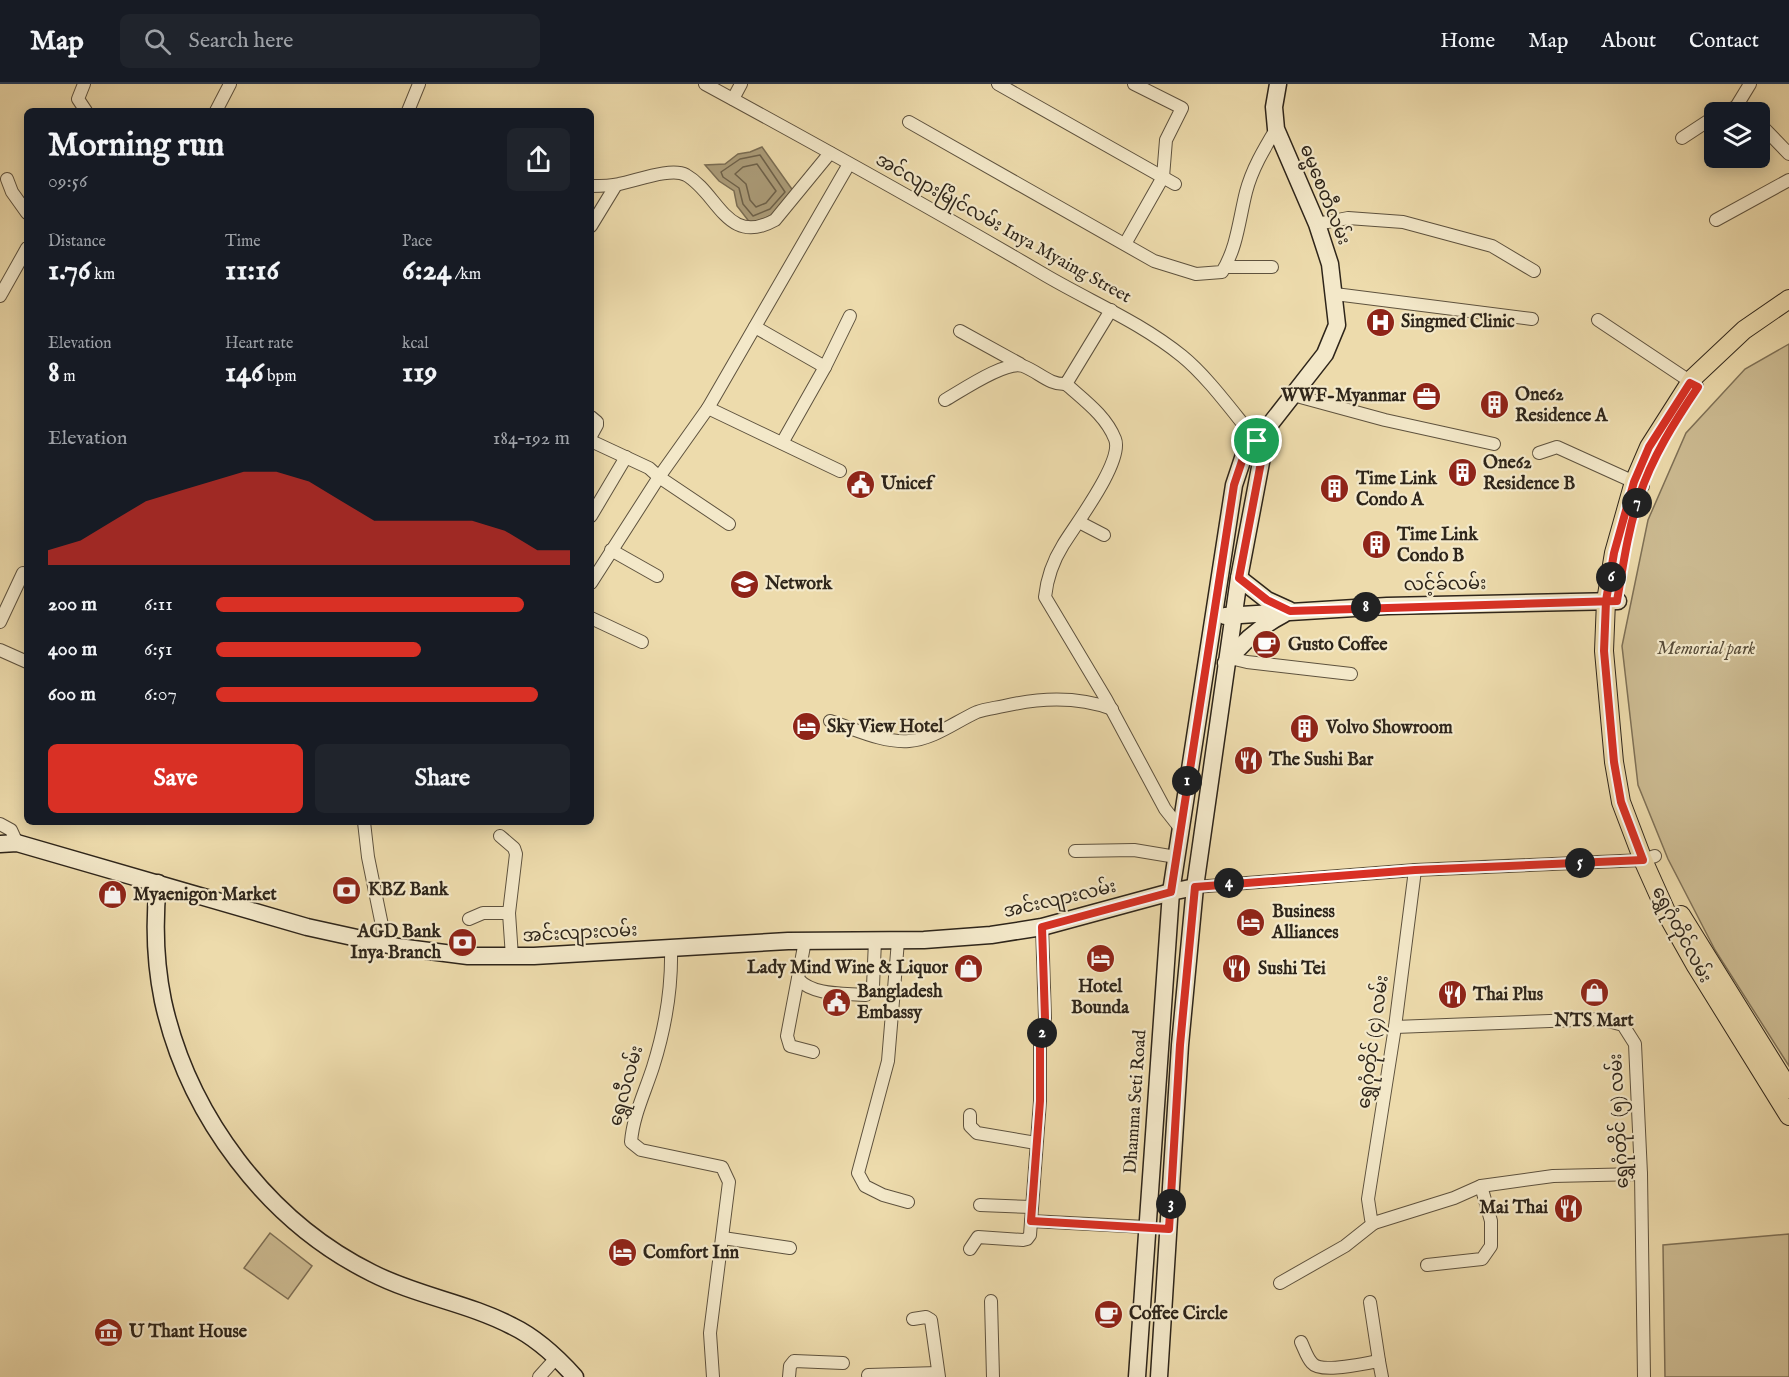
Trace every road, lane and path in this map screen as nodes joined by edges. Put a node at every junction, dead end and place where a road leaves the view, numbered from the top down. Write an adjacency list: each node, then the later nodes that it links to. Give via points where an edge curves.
1 (84, 84): 12 (street, via 78,99)
2 (230, 84): 13 (street)
3 (419, 84): 14 (street)
4 (705, 84): 10 (street, အင်လျားမြိုင်လမ်း Inya Myaing Street)
5 (741, 84): 10 (street)
6 (999, 84): 23 (street)
7 (1134, 84): 23 (street, via 1182,108 1167,140)
8 (1278, 84): 17 (main road, ဓမ္မစေတီလမ်း)
9 (1750, 84): 11 (street)
10 (733, 99): 20 (street, အင်လျားမြိုင်လမ်း Inya Myaing Street)
11 (1743, 102)
12 (84, 108)
13 (218, 108)
14 (409, 108)
15 (909, 122): 33 (street)
16 (1704, 124): 19 (street)
17 (1276, 129): 32 (main road, ဓမ္မစေတီလမ်း); 35 (street, via 1246,190 1232,257)
18 (1770, 134): 21 (street)
19 (1682, 138)
20 (830, 153): 22 (street, အင်လျားမြိုင်လမ်း Inya Myaing Street); 27 (street, via 775,220 752,229 727,217 684,174 671,172)
21 (1789, 154)
22 (849, 164): 41 (street, အင်လျားမြိုင်လမ်း Inya Myaing Street); 46 (street)
23 (1163, 177): 26 (street); 33 (street)
24 (7, 180): 29 (street)
25 (1789, 180): 30 (street)
26 (1175, 184)
27 (616, 185): 28 (street); 31 (street)
28 (594, 186)
29 (24, 209)
30 (1716, 220)
31 (594, 221)
32 (1317, 224): 37 (street, via 1348,218 1403,222 1492,246); 38 (main road, ဓမ္မစေတီလမ်း)
33 (1125, 244): 35 (street, via 1154,261 1196,274 1222,272)
34 (24, 253): 39 (street)
35 (1226, 267): 36 (street)
36 (1272, 267)
37 (1534, 271)
38 (1335, 294): 44 (street); 52 (main road, ဓမ္မစေတီလမ်း, via 1337,325 1325,354)
39 (0, 296)
40 (1789, 299): 51 (main road, ရွှေဂုံတိုင်လမ်း, via 1718,353)
41 (1111, 310): 50 (street); 55 (street, အင်လျားမြိုင်လမ်း Inya Myaing Street, via 1183,357)
42 (1789, 310): 51 (main road, ရွှေဂုံတိုင်လမ်း, via 1736,348)
43 (850, 316): 49 (street)
44 (1532, 319)
45 (1598, 320): 51 (street)
46 (755, 327): 49 (street); 54 (street)
47 (960, 332): 48 (street)
48 (1021, 365): 50 (street, via 1057,385); 53 (street, via 1008,366)
49 (825, 367): 57 (street)
50 (1066, 384): 65 (street, via 1102,416 1116,441 1116,455 1107,475)
51 (1694, 385): 63 (main road, ရွှေဂုံတိုင်လမ်း, via 1649,447)
52 (1293, 395): 55 (main road, ဓမ္မစေတီလမ်း); 58 (street)
53 (945, 399)
54 (708, 408): 57 (street); 62 (street)
55 (1257, 441): 72 (main road, via 1262,457); 76 (main road, ဓမ္မစေတီလမ်း, via 1245,452 1234,485)
56 (594, 442): 60 (street)
57 (782, 443): 61 (street)
58 (1494, 444)
59 (1539, 453): 63 (street, via 1557,447)
60 (626, 458): 62 (street); 64 (street)
61 (840, 471)
62 (659, 477): 66 (street); 68 (street)
63 (1638, 484): 73 (main road, ရွှေဂုံတိုင်လမ်း, via 1614,553)
64 (594, 511)
65 (1079, 522): 67 (street); 84 (street, via 1049,574 1045,597)
66 (729, 524)
67 (1104, 535)
68 (611, 550): 70 (street); 71 (street)
69 (23, 573): 78 (street)
70 (657, 576)
71 (594, 578)
72 (1239, 578): 74 (main road, via 1267,600); 75 (main road)
73 (1612, 601): 74 (main road, လင့်ခ်လမ်း); 94 (main road, ရွှေဂုံတိုင်လမ်း, via 1604,651 1614,762 1621,802)
74 (1290, 611): 75 (main road, လင့်ခ်လမ်း); 81 (main road, via 1249,637)
75 (1234, 615): 76 (main road, လင့်ခ်လမ်း); 81 (main road)
76 (1212, 617): 88 (main road, Dhamma Seti Road)
77 (594, 619): 79 (street)
78 (0, 622)
79 (642, 642)
80 (0, 650): 82 (street)
81 (1228, 660): 83 (street); 97 (main road)
82 (24, 661)
83 (1351, 674)
84 (1112, 709): 85 (street, via 1096,703 1032,699 979,711 910,741 885,739); 88 (street, via 1165,809)
85 (830, 721)
86 (0, 824): 91 (street, via 11,830)
87 (364, 825): 105 (street)
88 (1180, 828): 93 (main road, Dhamma Seti Road)
89 (500, 836): 99 (street, via 516,854)
90 (0, 843): 91 (main road, အင်းလျားလမ်း)
91 (17, 843): 96 (main road, အင်းလျားလမ်း)
92 (1075, 851): 93 (street, via 1134,850)
93 (1176, 857): 98 (main road, Dhamma Seti Road)
94 (1649, 858): 95 (street); 111 (main road, ရွှေဂုံတိုင်လမ်း); 113 (main road, ရွှေဂုံတိုင်လမ်း, via 1669,918)
95 (1415, 870): 97 (street); 109 (street, ရွှေဂုံတိုင် (၄) လမ်း)
96 (158, 883): 105 (main road, အင်းလျားလမ်း, via 307,927); 133 (main road, via 157,955 170,1027 198,1099 247,1172 277,1206 345,1258 372,1274 514,1326)
97 (1195, 887): 98 (main road, အင်းလျားလမ်း); 123 (main road)
98 (1171, 892): 101 (main road, အင်းလျားလမ်း); 122 (main road, Dhamma Seti Road)
99 (509, 913): 100 (street, via 483,913); 107 (street)
100 (469, 919)
101 (1042, 927): 104 (main road, အင်းလျားလမ်း, via 991,935); 114 (street, via 1045,1018 1040,1045)
102 (806, 940): 103 (main road, အင်းလျားလမ်း); 106 (main road, အင်းလျားလမ်း); 108 (street)
103 (875, 941): 104 (main road, အင်းလျားလမ်း); 108 (street, via 873,986 866,995 816,991)
104 (898, 941): 117 (street, via 888,1061 858,1173 865,1186)
105 (386, 945): 107 (main road, အင်းလျားလမ်း, via 468,956)
106 (671, 948): 107 (main road, အင်းလျားလမ်း); 124 (street, ရွှေလီလမ်း, via 670,989 654,1064 631,1142 641,1150 722,1167 729,1182)
107 (512, 957)
108 (798, 980): 110 (street, via 788,1041 790,1046)
109 (1395, 1027): 115 (street, ရွှေဂုံတိုင် (၅) လမ်း, via 1600,1019 1623,1024 1635,1044); 121 (street, ရွှေဂုံတိုင် (၄) လမ်း, via 1368,1199)
110 (813, 1052)
111 (1789, 1089)
112 (970, 1115): 114 (street, via 970,1126 977,1133)
113 (1789, 1116)
114 (1036, 1143): 119 (street)
115 (1641, 1174): 116 (street, via 1553,1176); 146 (street, ရွှေဂုံတိုင် (၅) လမ်း)
116 (1481, 1186): 121 (street, via 1454,1198); 127 (street, via 1491,1221 1491,1246 1482,1259)
117 (908, 1202)
118 (980, 1205): 119 (street)
119 (1032, 1207): 120 (street)
120 (1031, 1221): 122 (street); 126 (street, via 1027,1239 978,1237)
121 (1373, 1221): 128 (street, via 1345,1246)
122 (1146, 1227): 123 (main road); 143 (main road, Dhamma Seti Road)
123 (1169, 1229): 144 (main road)
124 (723, 1238): 125 (street); 140 (street, ရွှေလီလမ်း, via 711,1333)
125 (790, 1248)
126 (970, 1249)
127 (1427, 1265)
128 (1280, 1283)
129 (991, 1301): 142 (street)
130 (1370, 1302): 134 (street)
131 (913, 1319): 137 (street, via 931,1320)
132 (1300, 1342): 134 (street, via 1311,1363 1318,1367)
133 (558, 1357): 138 (street); 139 (main road)
134 (1379, 1361): 145 (street)
135 (843, 1363): 141 (street, via 794,1361)
136 (868, 1375): 137 (street)
137 (938, 1375)
138 (539, 1377)
139 (575, 1377)
140 (712, 1377)
141 (789, 1377)
142 (993, 1377)
143 (1137, 1377)
144 (1159, 1377)
145 (1382, 1377)
146 (1644, 1377)

